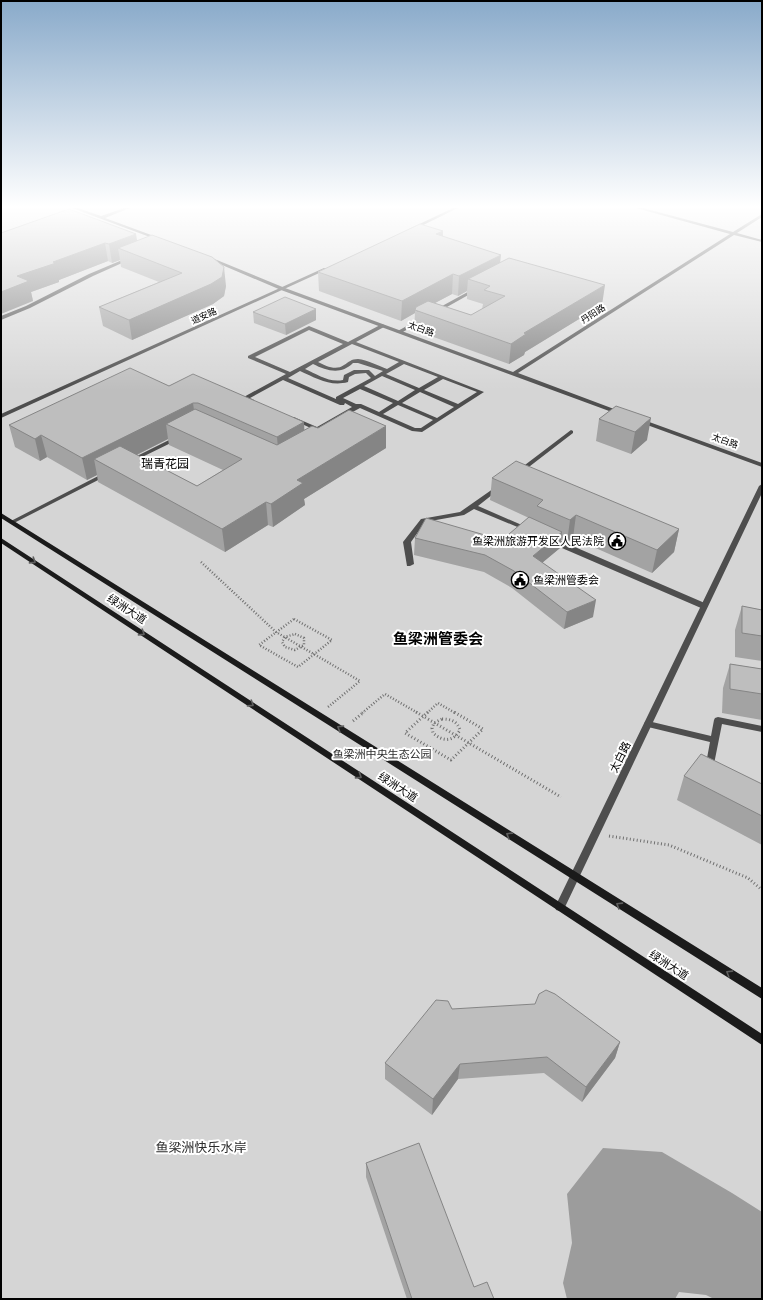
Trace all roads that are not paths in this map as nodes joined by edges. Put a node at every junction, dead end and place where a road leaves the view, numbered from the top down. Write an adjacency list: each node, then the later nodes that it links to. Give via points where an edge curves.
1 (106, 269): 9 (street)
2 (234, 269): 6 (street, 太白路)
3 (328, 269): 6 (street, 道安路)
4 (677, 269): 19 (street, 丹阳路)
5 (480, 288): 7 (street)
6 (283, 289): 10 (street, 太白路); 31 (street, 道安路)
7 (432, 313)
8 (426, 317): 11 (street)
9 (1, 318)
10 (382, 326): 11 (street, 太白路); 12 (street)
11 (399, 332): 19 (street, 太白路)
12 (350, 343): 13 (street); 14 (street); 17 (street, via 309,328 250,357)
13 (313, 362): 15 (street); 16 (street, via 339,371 351,362 358,361)
14 (404, 362): 16 (street); 20 (street)
15 (300, 369): 17 (street); 22 (street, via 337,383 346,381 346,376 354,372 367,371)
16 (388, 371): 18 (street)
17 (290, 374): 21 (street)
18 (381, 374): 22 (street); 24 (street)
19 (513, 374): 30 (street, 太白路)
20 (442, 377): 24 (street); 27 (street, via 481,392)
21 (283, 378): 26 (street, via 245,398); 28 (street)
22 (374, 378): 23 (street)
23 (359, 386): 25 (street); 28 (street, via 338,398)
24 (420, 390): 25 (street); 27 (street)
25 (398, 403): 29 (street); 33 (street)
26 (259, 404)
27 (458, 406): 33 (street)
28 (355, 408): 29 (street, via 359,405); 32 (street, via 317,429)
29 (379, 414): 33 (street, via 414,430 422,430)
30 (623, 414)
31 (1, 416)
32 (288, 416)
33 (437, 420)
34 (637, 420): 37 (street, 太白路)
35 (571, 432): 41 (street)
36 (184, 434): 38 (street)
37 (762, 465)
38 (122, 466)
39 (115, 469): 43 (street)
40 (762, 486): 48 (street, 太白路)
41 (473, 506): 44 (street); 47 (street, via 462,514 423,520 407,542)
42 (1, 515): 43 (main road, 绿洲大道)
43 (12, 522): 53 (main road, 绿洲大道, one-way to 43)
44 (538, 534)
45 (546, 537): 48 (street)
46 (1, 540): 54 (main road, 绿洲大道, one-way to 54)
47 (410, 564)
48 (704, 606): 49 (street, 太白路)
49 (648, 724): 51 (street); 53 (street, 太白路)
50 (762, 729): 51 (street, via 718,720)
51 (715, 740): 52 (street, via 708,774)
52 (714, 778)
53 (574, 877): 54 (street, 太白路); 55 (main road, 绿洲大道, one-way to 53)
54 (560, 907): 56 (main road, 绿洲大道)
55 (762, 994)
56 (762, 1040)

